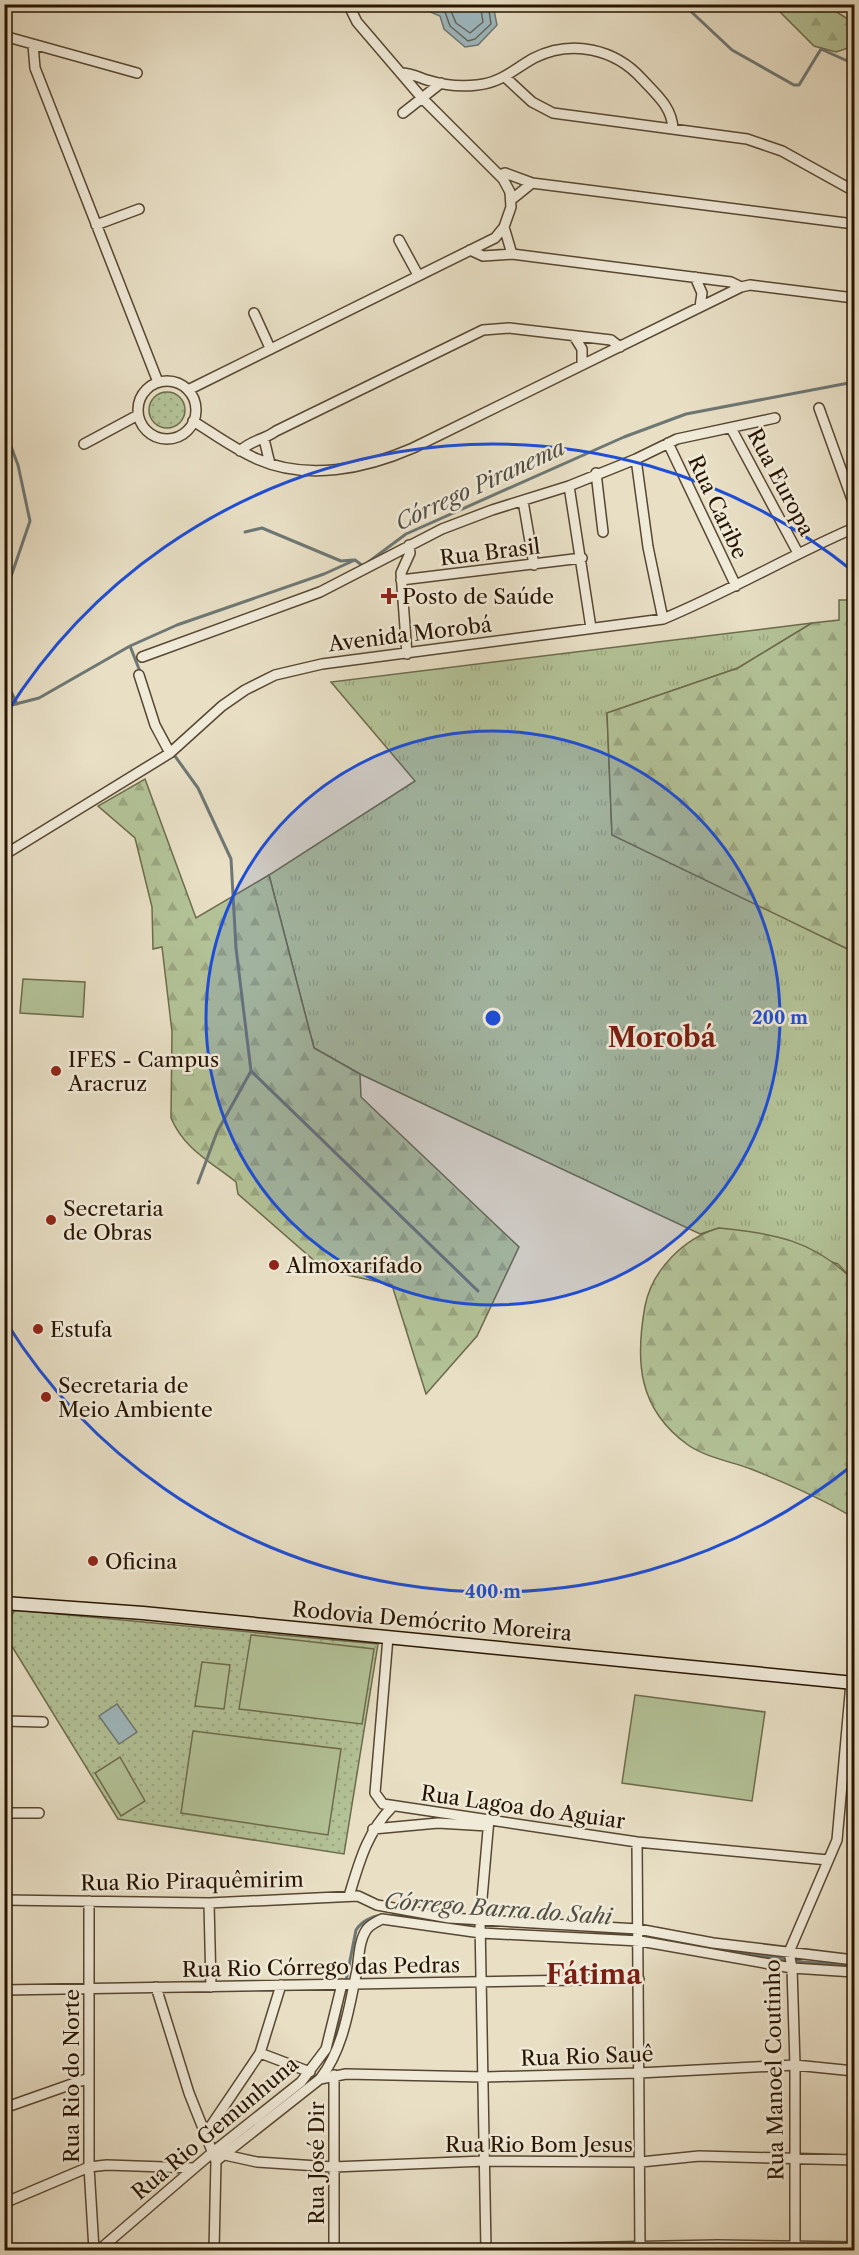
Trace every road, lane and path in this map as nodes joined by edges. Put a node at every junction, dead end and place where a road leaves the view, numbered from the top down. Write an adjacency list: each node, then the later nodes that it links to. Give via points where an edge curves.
1 (348, 4): 5 (street, via 357,22)
2 (4, 36): 3 (street)
3 (33, 45): 4 (street); 17 (street, via 34,68)
4 (137, 73)
5 (401, 73): 7 (street); 8 (street)
6 (505, 77): 7 (street, via 476,86); 10 (street, via 522,95 554,113); 10 (street, via 556,50 599,51 634,70 665,104)
7 (441, 83): 8 (street)
8 (423, 98): 9 (street); 11 (street)
9 (403, 113)
10 (673, 129): 13 (street, via 759,142)
11 (499, 175): 12 (street, via 505,173); 14 (street)
12 (532, 183): 14 (street); 16 (street)
13 (855, 191)
14 (511, 200): 18 (street)
15 (139, 209): 17 (street)
16 (855, 224)
17 (96, 225): 32 (street)
18 (504, 227): 20 (street, via 495,238); 21 (street)
19 (399, 240): 22 (street)
20 (470, 250): 21 (street, via 483,256); 22 (street)
21 (512, 254): 23 (street)
22 (418, 275): 30 (street)
23 (695, 278): 24 (street); 26 (street, via 702,293)
24 (741, 287): 25 (street); 26 (street)
25 (855, 298)
26 (700, 307): 29 (street)
27 (254, 313): 30 (street)
28 (574, 336): 29 (street, via 611,340); 31 (street, via 582,349); 39 (street, via 508,328 483,330)
29 (620, 347): 31 (street)
30 (270, 348): 33 (street)
31 (582, 365): 44 (street, via 413,448 374,462 309,471)
32 (158, 382): 33 (street, via 174,382); 35 (street, via 144,392)
33 (188, 390): 37 (street, via 195,405)
34 (819, 408): 48 (street)
35 (138, 415): 37 (street, via 152,435 168,439 183,434); 41 (street)
36 (775, 418): 38 (street)
37 (193, 421): 42 (street)
38 (731, 428): 40 (street); 52 (street, Rua Europa)
39 (264, 439): 42 (street, via 256,439); 44 (street)
40 (668, 443): 43 (street); 56 (street, Rua Caribe)
41 (84, 444)
42 (240, 451): 44 (street)
43 (636, 459): 45 (street); 57 (street)
44 (270, 464)
45 (596, 473): 46 (street); 50 (street)
46 (569, 486): 47 (street); 53 (street)
47 (523, 501): 51 (street); 54 (street)
48 (855, 505)
49 (855, 528): 52 (street, Avenida Morobá)
50 (603, 532)
51 (409, 545): 55 (street); 60 (street, via 320,591)
52 (798, 553): 56 (street, Avenida Morobá)
53 (582, 558): 54 (street, Rua Brasil); 58 (street)
54 (534, 565): 55 (street, Rua Brasil)
55 (401, 580): 59 (street)
56 (736, 586): 57 (street, Avenida Morobá)
57 (663, 619): 58 (street, Avenida Morobá)
58 (591, 628): 59 (street, Avenida Morobá)
59 (407, 654): 62 (street, Avenida Morobá, via 322,664 275,675 222,706)
60 (142, 657)
61 (139, 675): 62 (street, via 155,725)
62 (170, 753): 63 (street, Avenida Morobá)
63 (4, 855)
64 (4, 1603): 65 (street, Rodovia Demócrito Moreira)
65 (388, 1637): 66 (street, Rodovia Demócrito Moreira); 69 (street, Rua Lagoa do Aguiar, via 375,1793 378,1800)
66 (853, 1683): 75 (street, Rua Manoel Coutinho, via 837,1840)
67 (4, 1721): 68 (street)
68 (43, 1722)
69 (392, 1807): 72 (street, Rua Lagoa do Aguiar, via 450,1812); 73 (street)
70 (39, 1813): 71 (street)
71 (4, 1814)
72 (489, 1823): 73 (street); 74 (street, Rua Lagoa do Aguiar); 80 (street)
73 (373, 1829): 76 (street)
74 (637, 1842): 75 (street, Rua Lagoa do Aguiar); 81 (street)
75 (828, 1860): 84 (street, Rua Manoel Coutinho)
76 (349, 1896): 79 (street, Rua Rio Piraquêmirim); 80 (street, Rua Rio Piraquêmirim, via 406,1912)
77 (4, 1900): 78 (street, Rua Rio Piraquêmirim)
78 (89, 1901): 79 (street, Rua Rio Piraquêmirim); 93 (street, Rua Rio do Norte)
79 (209, 1903): 94 (street)
80 (480, 1921): 81 (street); 82 (street)
81 (638, 1929): 83 (street); 84 (street)
82 (481, 1932): 83 (street, Rua Rio Gemunhuna); 89 (street, Rua Rio Gemunhuna, via 382,1919 373,1923 363,1938); 90 (street)
83 (640, 1941): 86 (street, Rua Rio Gemunhuna); 88 (street)
84 (789, 1952): 85 (street); 86 (street, Rua Manoel Coutinho)
85 (855, 1960)
86 (792, 1968): 87 (street, Rua Rio Gemunhuna); 98 (street, Rua Manoel Coutinho)
87 (855, 1972)
88 (639, 1979): 90 (street, Rua Rio Córrego das Pedras); 101 (street)
89 (354, 1982): 90 (street, Rua Rio Córrego das Pedras); 91 (street, Rua Rio Córrego das Pedras); 105 (street, Rua Rio Gemunhuna, via 334,2059)
90 (482, 1983): 103 (street)
91 (342, 1984): 92 (street, Rua Rio Córrego das Pedras); 100 (street, Rua Rio Gemunhuna, via 326,2049)
92 (281, 1985): 94 (street, Rua Rio Córrego das Pedras); 97 (street)
93 (90, 1987): 95 (street, Rua Rio Córrego das Pedras); 96 (street, Rua Rio Córrego das Pedras); 104 (street, Rua Rio do Norte)
94 (211, 1987): 95 (street, Rua Rio Córrego das Pedras)
95 (156, 1988): 107 (street, via 189,2093)
96 (4, 1990)
97 (260, 2054): 100 (street); 107 (street)
98 (795, 2065): 99 (street, Rua Rio Sauê); 101 (street, Rua Rio Sauê); 110 (street, Rua Manoel Coutinho)
99 (855, 2071)
100 (310, 2072): 108 (street, Rua Rio Gemunhuna)
101 (639, 2073): 103 (street, Rua Rio Sauê); 114 (street)
102 (334, 2075): 103 (street, Rua Rio Sauê); 105 (street, Rua Rio Sauê); 116 (street, Rua José Dir)
103 (485, 2077): 113 (street)
104 (89, 2078): 106 (street); 115 (street, Rua Rio do Norte)
105 (320, 2079): 109 (street, Rua Rio Gemunhuna)
106 (4, 2108)
107 (206, 2133): 108 (street)
108 (213, 2152): 112 (street); 117 (street, Rua Rio Gemunhuna)
109 (225, 2155): 112 (street, Rua Rio Gemunhuna); 116 (street, Rua Rio Bom Jesus, via 257,2162)
110 (795, 2159): 111 (street, Rua Rio Bom Jesus); 114 (street, Rua Rio Bom Jesus, via 699,2156); 122 (street, Rua Manoel Coutinho)
111 (855, 2160)
112 (216, 2161): 126 (street)
113 (485, 2161): 114 (street, Rua Rio Bom Jesus); 116 (street, Rua Rio Bom Jesus); 129 (street)
114 (641, 2162): 121 (street)
115 (89, 2167): 117 (street); 118 (street); 124 (street, Rua Rio do Norte)
116 (333, 2167): 127 (street, Rua José Dir)
117 (194, 2168): 125 (street, Rua Rio Gemunhuna)
118 (4, 2203)
119 (4, 2243): 123 (street)
120 (855, 2247): 122 (street)
121 (640, 2248): 122 (street); 129 (street)
122 (795, 2249)
123 (7, 2250)
124 (94, 2250)
125 (100, 2250)
126 (214, 2250)
127 (334, 2250)
128 (459, 2250): 129 (street)
129 (486, 2250)

